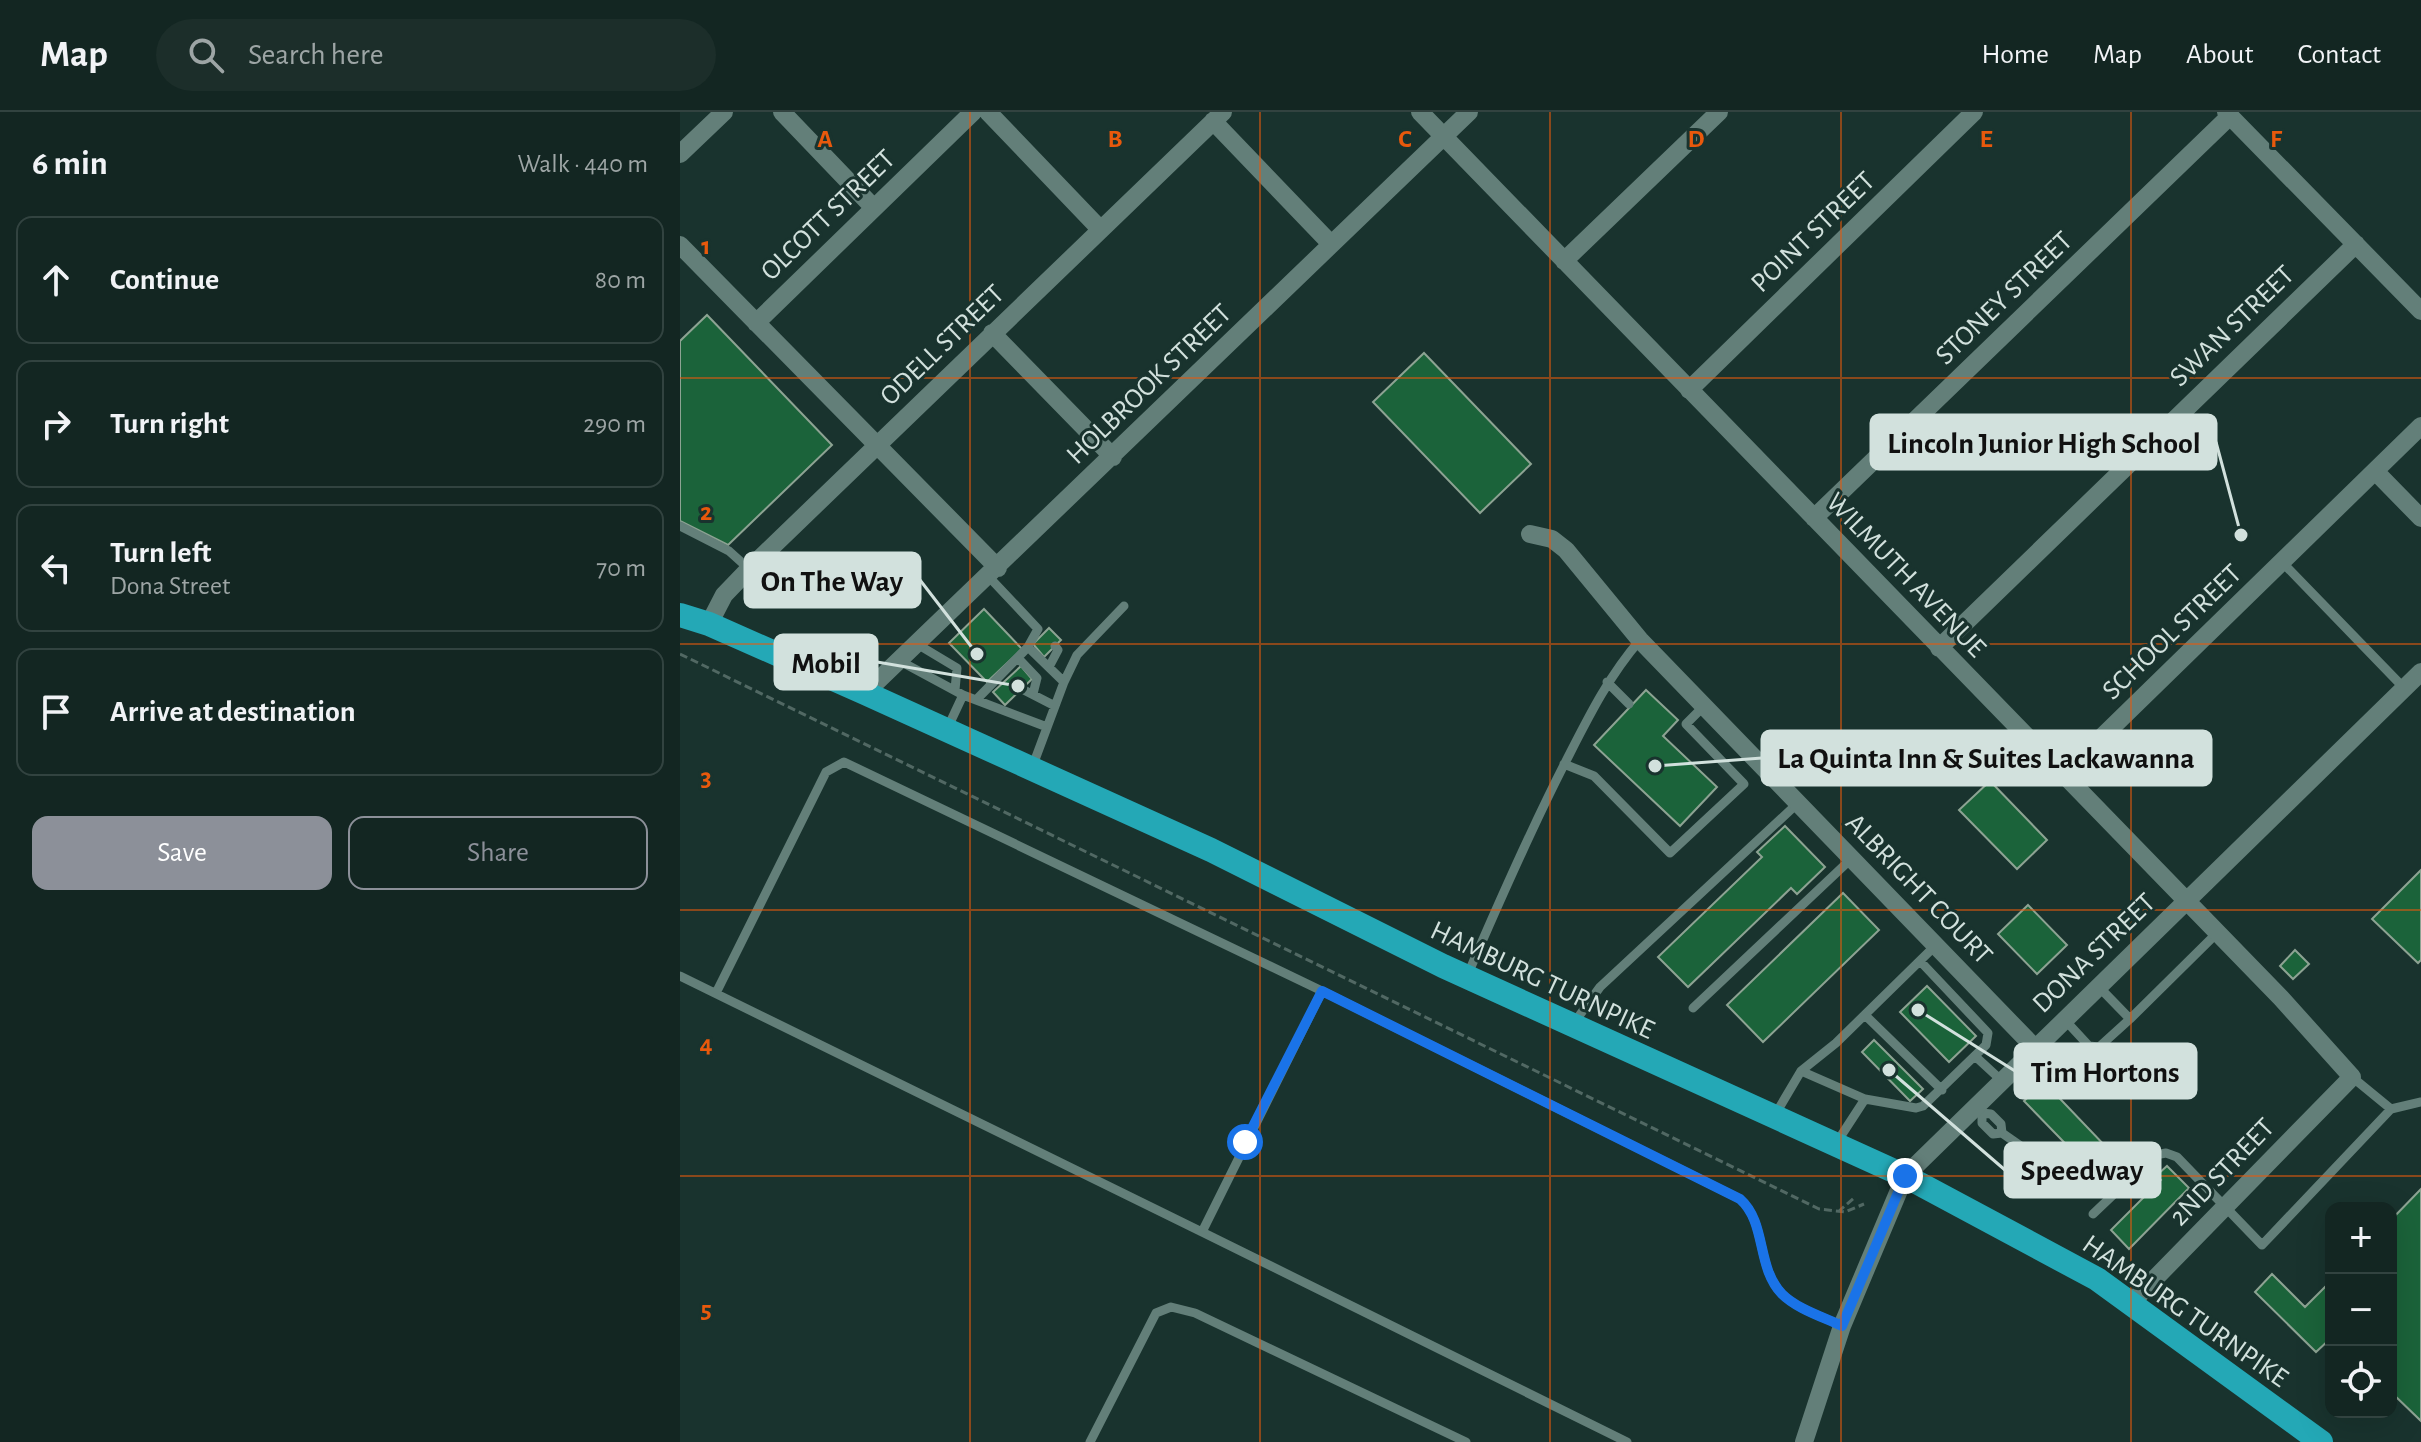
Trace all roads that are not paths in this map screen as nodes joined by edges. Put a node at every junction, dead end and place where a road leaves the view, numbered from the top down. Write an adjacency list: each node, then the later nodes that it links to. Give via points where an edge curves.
1 (724, 112): 12 (street)
2 (782, 112): 13 (street)
3 (973, 112): 13 (street, OLCOTT STREET)
4 (988, 112): 14 (street)
5 (1420, 112): 11 (street, WILMUTH AVENUE)
6 (1469, 112): 11 (street, HOLBROOK STREET)
7 (1719, 112): 18 (street)
8 (1974, 112): 22 (street, POINT STREET)
9 (2228, 114): 16 (street); 28 (street, STONEY STREET)
10 (1218, 116): 14 (street, ODELL STREET); 15 (street)
11 (1443, 136): 15 (street, HOLBROOK STREET); 18 (street, WILMUTH AVENUE)
12 (680, 154)
13 (873, 207): 20 (street, OLCOTT STREET)
14 (1100, 229): 21 (street, ODELL STREET)
15 (1331, 244): 25 (street, HOLBROOK STREET)
16 (2356, 244): 19 (street); 42 (street, SWAN STREET)
17 (680, 245): 20 (street)
18 (1564, 261): 22 (street, WILMUTH AVENUE)
19 (2421, 311)
20 (756, 323): 24 (street)
21 (992, 333): 24 (street, ODELL STREET); 25 (street)
22 (1689, 390): 28 (street, WILMUTH AVENUE)
23 (2421, 426): 26 (street, SCHOOL STREET)
24 (875, 446): 32 (street, ODELL STREET); 33 (street)
25 (1113, 457): 33 (street, HOLBROOK STREET)
26 (2375, 471): 27 (street); 31 (street, SCHOOL STREET)
27 (2419, 512)
28 (1814, 518): 42 (street, WILMUTH AVENUE)
29 (680, 526): 32 (lane, via 729,551)
30 (1530, 534): 38 (street, ALBRIGHT COURT, via 1552,539 1566,550)
31 (2282, 562): 49 (lane); 62 (street, SCHOOL STREET)
32 (749, 569): 37 (street, ODELL STREET, via 724,595)
33 (993, 573): 39 (street, HOLBROOK STREET); 41 (lane, via 1040,632)
34 (680, 601): 37 (highway)
35 (1124, 606): 47 (lane, via 1077,655)
36 (680, 615): 37 (highway)
37 (709, 624): 52 (highway, HAMBURG TURNPIKE)
38 (1640, 640): 48 (lane); 57 (street, ALBRIGHT COURT)
39 (917, 644): 44 (street, HOLBROOK STREET); 51 (lane, via 957,668)
40 (1055, 646): 45 (lane)
41 (1028, 647): 43 (lane); 45 (lane)
42 (1939, 648): 62 (street, WILMUTH AVENUE)
43 (1018, 658): 53 (lane, via 1037,678); 54 (lane, via 1004,678)
44 (900, 661): 51 (lane); 52 (street, HOLBROOK STREET)
45 (1049, 667): 47 (lane)
46 (2421, 672): 49 (street, DONA STREET)
47 (1064, 682): 56 (lane)
48 (1607, 682): 55 (lane); 60 (lane)
49 (2404, 688): 65 (street, DONA STREET)
50 (1022, 689): 53 (lane)
51 (959, 692): 54 (lane); 59 (lane)
52 (865, 693): 59 (highway, HAMBURG TURNPIKE)
53 (1033, 694): 56 (lane)
54 (978, 698): 58 (lane)
55 (1629, 704)
56 (1055, 706): 58 (lane)
57 (1704, 706): 60 (lane, via 1686,724 1744,784 1670,853 1594,776); 63 (street, ALBRIGHT COURT)
58 (1047, 727): 61 (lane)
59 (947, 730): 61 (highway, HAMBURG TURNPIKE)
60 (1564, 764): 70 (lane, via 1521,847)
61 (1031, 769): 70 (highway, HAMBURG TURNPIKE, via 1211,850)
62 (2063, 775): 65 (street, WILMUTH AVENUE)
63 (1799, 802): 64 (street, ALBRIGHT COURT); 78 (lane, via 1600,987)
64 (1851, 859): 67 (street, ALBRIGHT COURT); 74 (lane)
65 (2187, 902): 66 (street, WILMUTH AVENUE); 71 (street, DONA STREET)
66 (2217, 933): 77 (lane); 82 (street, WILMUTH AVENUE)
67 (1936, 945): 68 (lane); 79 (street, ALBRIGHT COURT)
68 (1920, 961): 75 (lane); 80 (lane, via 1985,1028 1986,1045)
69 (680, 976): 73 (lane)
70 (1467, 977): 78 (highway, HAMBURG TURNPIKE)
71 (2098, 986): 76 (street, DONA STREET); 77 (lane)
72 (1322, 991): 73 (lane, via 844,762 826,772); 95 (lane); 97 (lane, via 1740,1199 1753,1210 1767,1270 1782,1293)
73 (716, 993): 95 (lane)
74 (1693, 1008)
75 (1865, 1015): 81 (lane); 84 (lane)
76 (2064, 1019): 77 (lane, via 2089,1046 2099,1047); 79 (street, DONA STREET)
77 (2130, 1019)
78 (1572, 1026): 89 (highway, HAMBURG TURNPIKE)
79 (2034, 1047): 83 (street, DONA STREET)
80 (1976, 1057): 83 (lane); 84 (lane)
81 (1801, 1071): 85 (lane); 89 (lane)
82 (2352, 1077): 87 (lane); 93 (street, 2ND STREET)
83 (2001, 1080): 88 (street, DONA STREET)
84 (1942, 1090): 85 (lane, via 1916,1108)
85 (1865, 1099): 90 (lane)
86 (2421, 1102): 87 (lane)
87 (2391, 1109): 93 (lane, via 2262,1245)
88 (1978, 1110): 91 (street, DONA STREET); 92 (lane, via 1993,1134 2002,1133)
89 (1774, 1118): 90 (highway, HAMBURG TURNPIKE)
90 (1835, 1145): 91 (highway, HAMBURG TURNPIKE)
91 (1905, 1176): 96 (highway, HAMBURG TURNPIKE, via 2097,1279); 97 (street, DONA STREET)
92 (2068, 1179)
93 (2225, 1207): 94 (lane, via 2177,1157 2166,1153 2155,1155); 96 (street, 2ND STREET)
94 (2093, 1214)
95 (1202, 1232): 100 (lane)
96 (2131, 1303): 102 (highway, HAMBURG TURNPIKE)
97 (1842, 1326): 101 (street, DONA STREET)
98 (1090, 1442): 99 (lane, via 1156,1313 1171,1307 1195,1313)
99 (1466, 1442)
100 (1627, 1442)
101 (1804, 1442)
102 (2321, 1442)

